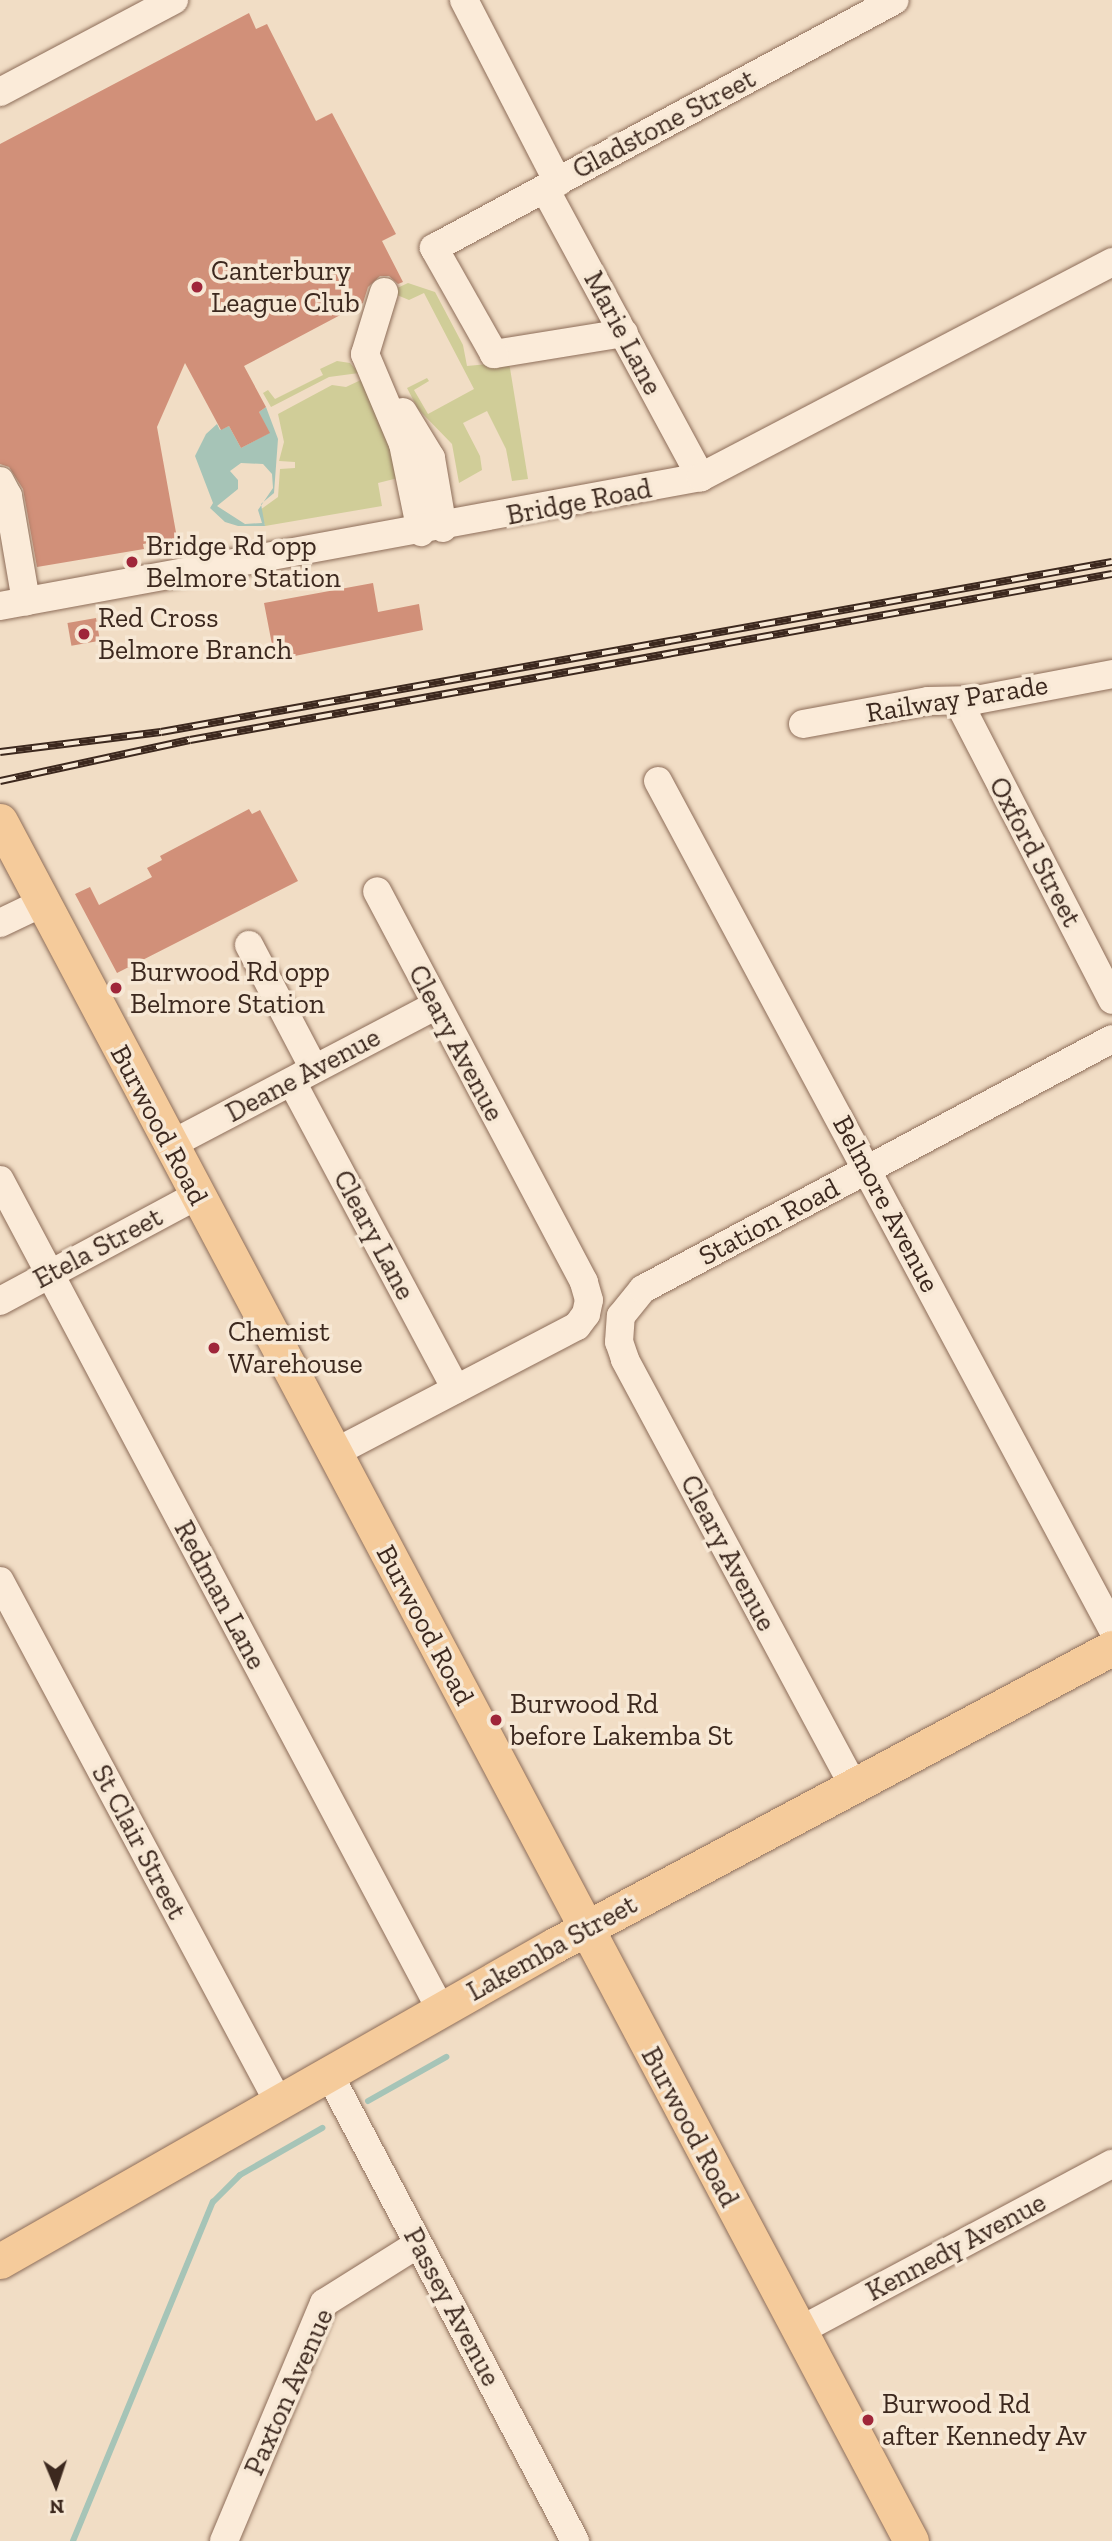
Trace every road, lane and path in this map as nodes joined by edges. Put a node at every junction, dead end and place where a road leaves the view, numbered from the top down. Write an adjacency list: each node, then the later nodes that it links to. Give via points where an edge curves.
1 (174, 0): 4 (street)
2 (464, 0): 5 (street, Marie Lane)
3 (895, 0): 5 (street, Gladstone Street)
4 (0, 92)
5 (551, 185): 8 (street, Marie Lane); 8 (street, Gladstone Street, via 434,248 494,354)
6 (1112, 262): 9 (street, Bridge Road)
7 (384, 292): 11 (street, via 381,314 364,348 383,390 394,398 431,458)
8 (624, 333): 9 (street, Marie Lane)
9 (701, 477): 11 (street, Bridge Road)
10 (0, 481): 12 (street, via 8,496)
11 (432, 530): 12 (street, Bridge Road)
12 (13, 604)
13 (1112, 674): 14 (street, Railway Parade)
14 (959, 703): 15 (street, Railway Parade, via 928,701); 22 (street, Oxford Street)
15 (803, 724)
16 (658, 781): 27 (street, Belmore Avenue)
17 (0, 821): 19 (main road, Burwood Road)
18 (377, 891): 23 (street, Cleary Avenue)
19 (42, 903): 20 (street); 26 (main road, Burwood Road)
20 (0, 923)
21 (249, 945): 25 (street, Cleary Lane)
22 (1112, 1000)
23 (435, 1006): 25 (street, Deane Avenue); 33 (street, Cleary Avenue, via 584,1282 588,1307 577,1326)
24 (1112, 1039): 27 (street, Station Road)
25 (303, 1075): 26 (street, Deane Avenue); 33 (street, Cleary Lane)
26 (170, 1145): 29 (main road, Burwood Road)
27 (867, 1170): 32 (street, Station Road, via 643,1289); 36 (street, Belmore Avenue)
28 (0, 1180): 30 (street, Redman Lane)
29 (196, 1196): 30 (street, Etela Street); 34 (main road, Burwood Road)
30 (49, 1275): 31 (street, Etela Street); 40 (street, Redman Lane)
31 (0, 1301)
32 (621, 1316): 38 (street, Cleary Avenue, via 619,1342 625,1359)
33 (456, 1389): 34 (street)
34 (334, 1453): 39 (main road, Burwood Road)
35 (0, 1581): 42 (street, St Clair Street)
36 (1112, 1628)
37 (1112, 1648): 38 (main road, Lakemba Street)
38 (853, 1785): 39 (main road, Lakemba Street)
39 (586, 1929): 40 (main road, Lakemba Street); 46 (main road, Burwood Road)
40 (441, 2010): 41 (main road, Lakemba Street)
41 (329, 2074): 42 (main road, Lakemba Street); 44 (street, Passey Avenue)
42 (279, 2103): 45 (main road, Lakemba Street)
43 (1112, 2165): 46 (street, Kennedy Avenue)
44 (418, 2244): 47 (street, Paxton Avenue, via 324,2303); 48 (street, Passey Avenue)
45 (0, 2261)
46 (799, 2331): 49 (main road, Burwood Road)
47 (224, 2541)
48 (575, 2541)
49 (911, 2541)

